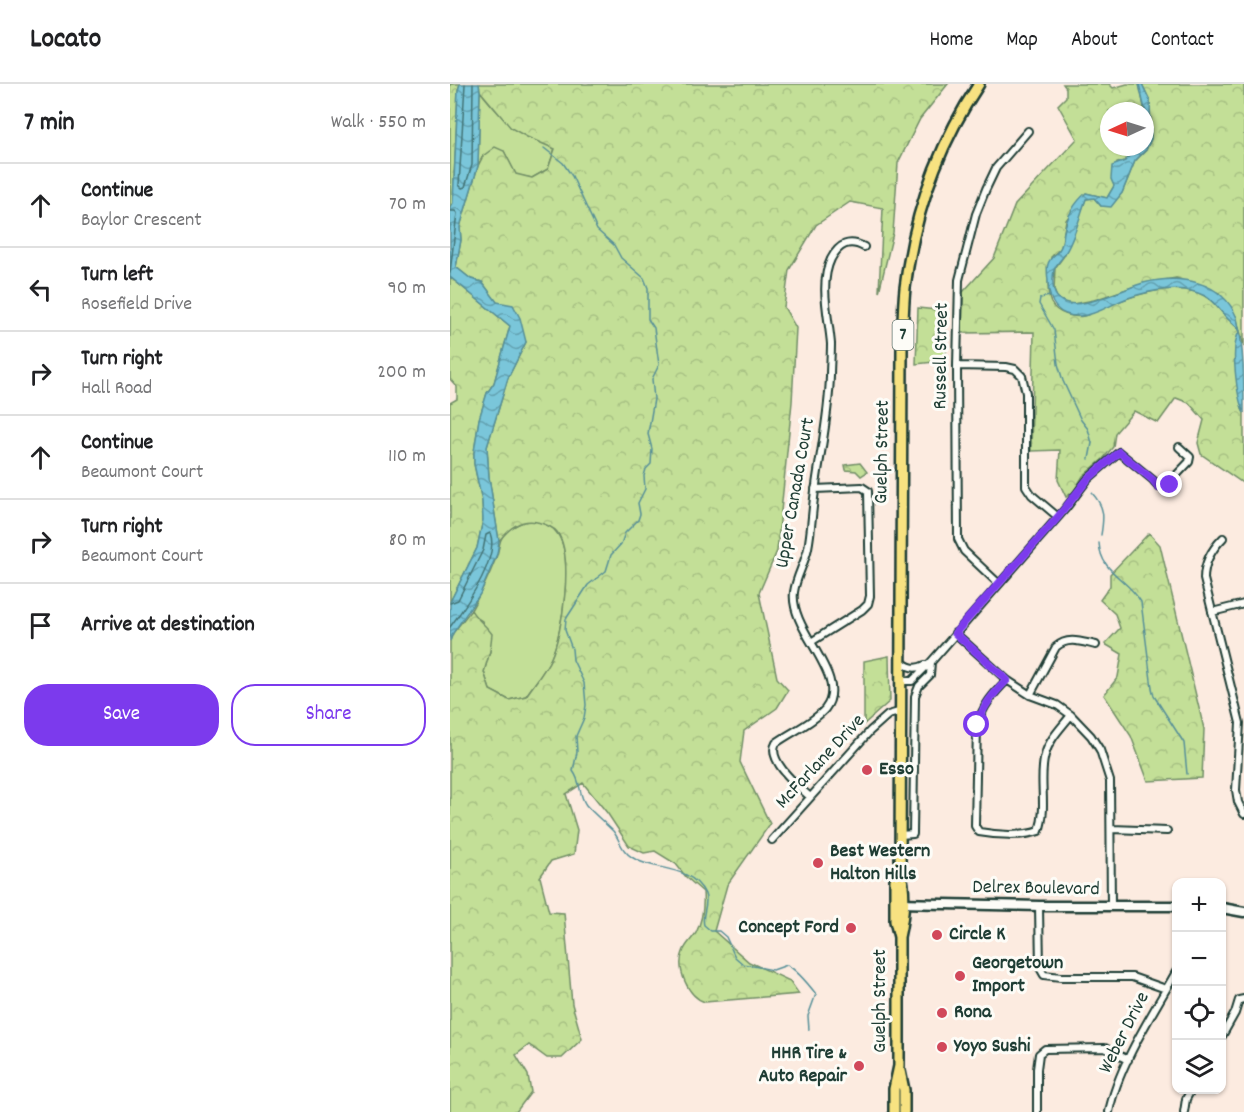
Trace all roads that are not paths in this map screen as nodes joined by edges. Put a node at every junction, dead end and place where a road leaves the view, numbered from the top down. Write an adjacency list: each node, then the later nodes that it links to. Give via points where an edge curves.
1 (979, 84): 15 (main road, Guelph Street / 7, via 945,140 934,167 914,233 905,290)
2 (1028, 131): 4 (street, Russell Street, via 996,168 976,214 959,280)
3 (864, 247): 6 (street, Upper Canada Court, via 855,242 842,245 831,258 826,275 830,388)
4 (957, 366): 7 (street, via 1006,367 1022,376 1026,393 1026,486); 9 (street, Russell Street, via 958,539 964,551)
5 (1179, 447): 7 (street, via 1190,457 1189,462 1170,485 1159,488 1119,452 1088,479)
6 (815, 489): 13 (street, Upper Canada Court, via 808,547 794,591 799,622); 13 (street, via 862,487 868,491 870,596 862,610)
7 (1058, 517): 9 (street)
8 (1223, 538): 11 (street, via 1204,568)
9 (999, 584): 12 (street)
10 (1244, 604): 11 (street)
11 (1212, 612): 23 (street, via 1240,723 1236,790)
12 (955, 633): 16 (street); 17 (street)
13 (811, 642): 22 (street, Upper Canada Court, via 830,677 830,700 819,715 776,743 773,751 789,777)
14 (1096, 645): 19 (street, via 1071,640 1061,643)
15 (900, 660): 16 (street, via 913,668); 18 (main road, Guelph Street / 7)
16 (931, 662): 18 (street, via 912,681); 26 (street, via 930,675 915,696 914,834)
17 (1007, 680): 19 (street); 21 (street, via 987,703 977,725 975,826 979,832 1039,831 1045,754)
18 (900, 681): 20 (main road, Guelph Street)
19 (1030, 695): 21 (street)
20 (899, 712): 22 (street, McFarlane Drive, via 870,731); 26 (main road, Guelph Street)
21 (1071, 715): 24 (street, via 1091,735 1107,767)
22 (810, 797): 27 (street, McFarlane Drive)
23 (1244, 814)
24 (1112, 829): 25 (street); 30 (street)
25 (1167, 831)
26 (900, 835): 28 (main road, Guelph Street, via 903,881)
27 (772, 840)
28 (899, 903): 29 (street, Delrex Boulevard); 39 (main road, Guelph Street, via 903,922 899,937)
29 (1040, 906): 30 (street, Delrex Boulevard); 35 (street, via 1040,968 1044,975 1132,976)
30 (1111, 906): 31 (street, Delrex Boulevard)
31 (1172, 906)
32 (1226, 909): 33 (street)
33 (1244, 912)
34 (1172, 979): 35 (street, Weber Drive)
35 (1166, 989): 38 (street, Weber Drive)
36 (1244, 999): 37 (street, via 1239,1000)
37 (1226, 1027)
38 (1128, 1060): 43 (street, via 1105,1048 1045,1049 1039,1054 1037,1069); 44 (street, Weber Drive, via 1112,1095)
39 (899, 1066): 41 (main road, Guelph Street); 42 (main road, Guelph Street)
40 (1188, 1094): 45 (street)
41 (894, 1112)
42 (904, 1112)
43 (1037, 1112)
44 (1109, 1112)
45 (1185, 1112)

